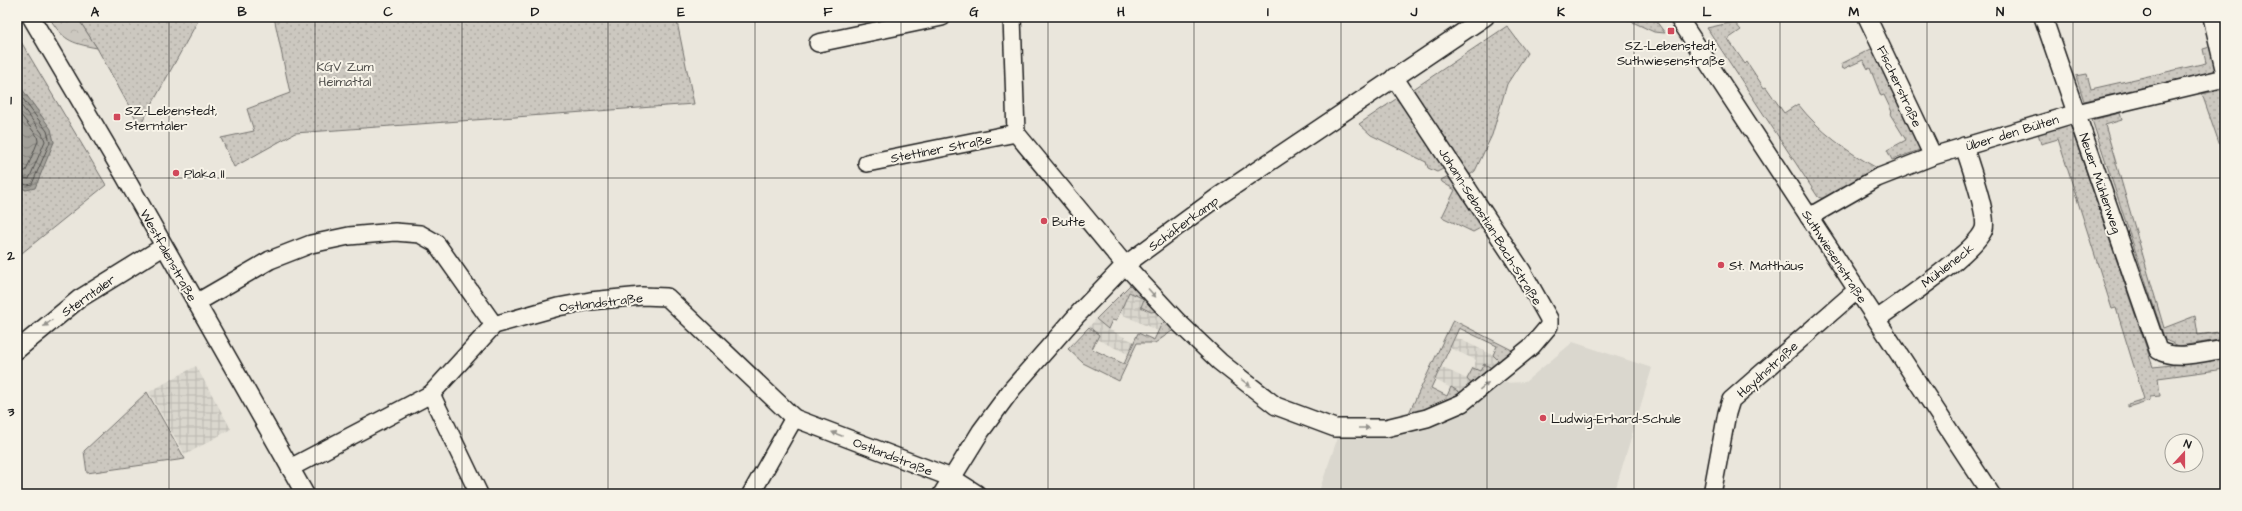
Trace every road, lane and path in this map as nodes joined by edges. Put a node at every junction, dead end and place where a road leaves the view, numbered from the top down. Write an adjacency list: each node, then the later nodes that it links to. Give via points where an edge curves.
1 (31, 17): 20 (street, Westfalenstraße, via 124,175)
2 (942, 17): 10 (street)
3 (1012, 17): 15 (street)
4 (1485, 17): 9 (street, Schäferkamp)
5 (1678, 17): 19 (street, Suthwiesenstraße)
6 (1867, 17): 17 (street, Fischerstraße)
7 (2043, 17): 14 (street, Neuer Mühlenweg)
8 (2212, 17): 11 (street)
9 (1463, 22): 12 (street, Schäferkamp)
10 (818, 43)
11 (2225, 73)
12 (1394, 77): 21 (street, Schäferkamp, via 1219,196); 21 (street, Johann-Sebastian-Bach-Straße, one-way to 12, via 1177,321 1220,362 1276,406 1335,428 1386,428 1427,418 1462,403 1532,346 1549,326 1548,319 1522,270)
13 (2225, 78): 14 (street, Über den Bülten)
14 (2077, 112): 16 (street, Über den Bülten); 26 (street, Neuer Mühlenweg, via 2158,350 2176,355)
15 (1016, 133): 18 (street, Stettiner Straße); 21 (street, Johann-Sebastian-Bach-Straße)
16 (1964, 146): 17 (street, Über den Bülten); 24 (street, Mühleneck, via 1982,209 1984,228 1977,241 1960,257)
17 (1933, 156): 19 (street, Über den Bülten, via 1877,178)
18 (867, 163)
19 (1809, 217): 22 (street, Suthwiesenstraße)
20 (163, 247): 23 (street, Westfalenstraße); 27 (street, Sterntaler, one-way to 27, via 79,299)
21 (1126, 264): 31 (street, Schäferkamp, via 1012,389)
22 (1857, 290): 24 (street, Suthwiesenstraße); 37 (street, Haydnstraße, via 1732,400 1727,413)
23 (196, 303): 25 (street, via 270,260 312,244 349,236 395,232 420,234 436,243); 30 (street, Westfalenstraße)
24 (1877, 320): 38 (street, Suthwiesenstraße)
25 (494, 325): 28 (street); 29 (street, Ostlandstraße, via 558,307 642,296 667,297)
26 (2225, 349)
27 (17, 350)
28 (431, 394): 30 (street); 33 (street)
29 (794, 418): 31 (street, Ostlandstraße, one-way to 29); 34 (street)
30 (290, 468): 32 (street, Westfalenstraße)
31 (952, 478): 35 (street, Schäferkamp); 36 (street, Ostlandstraße)
32 (305, 494)
33 (479, 494)
34 (751, 494)
35 (942, 494)
36 (977, 494)
37 (1712, 494)
38 (1991, 494)

